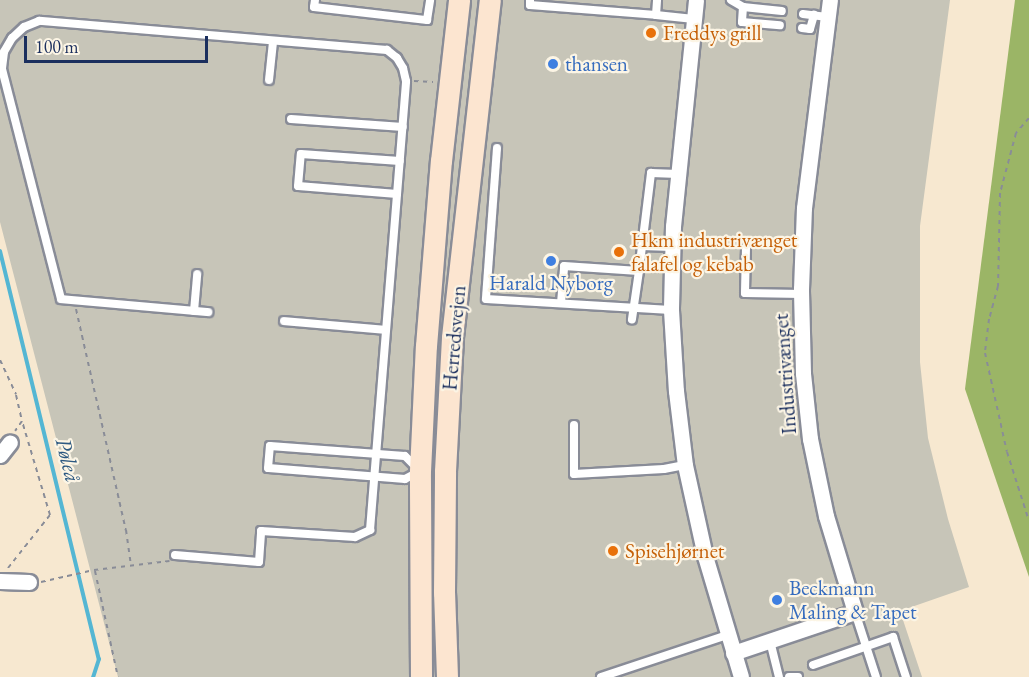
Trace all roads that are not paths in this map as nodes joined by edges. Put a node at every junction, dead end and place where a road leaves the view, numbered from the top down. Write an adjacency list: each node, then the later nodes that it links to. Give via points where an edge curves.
1 (315, 0): 2 (lane, via 314,7 427,20)
2 (430, 0)
3 (459, 0): 43 (street, Herredsvejen, via 441,161)
4 (490, 0): 43 (street, Herredsvejen)
5 (530, 0): 13 (lane, via 530,5)
6 (657, 0): 13 (lane)
7 (696, 0): 15 (street)
8 (731, 0): 10 (lane)
9 (830, 0): 14 (street, Industrivænget)
10 (743, 8): 11 (lane); 16 (lane, via 742,22)
11 (782, 11)
12 (803, 14): 14 (lane)
13 (656, 15): 15 (lane)
14 (821, 16): 17 (lane, via 810,29); 31 (street, Industrivænget, via 804,207)
15 (694, 18): 24 (street)
16 (780, 26)
17 (802, 28)
18 (273, 41): 19 (lane); 21 (lane, via 387,50 397,58 406,81); 35 (lane, via 39,21 24,27 4,52 2,69 61,299)
19 (269, 81)
20 (291, 119): 21 (lane)
21 (403, 127): 23 (lane)
22 (497, 148): 32 (lane, via 486,299)
23 (400, 161): 25 (lane); 25 (lane, via 301,154 298,186)
24 (678, 174): 26 (lane, via 651,173); 27 (street)
25 (397, 194): 39 (lane)
26 (642, 246): 27 (lane); 29 (lane)
27 (672, 247): 34 (street)
28 (746, 248): 31 (lane, via 745,293)
29 (639, 271): 32 (lane, via 564,266); 33 (lane)
30 (197, 274): 35 (lane)
31 (802, 294): 48 (street, Industrivænget, via 803,373 810,439 826,516)
32 (561, 303): 33 (lane)
33 (633, 309): 34 (lane); 37 (lane)
34 (671, 310): 42 (street)
35 (194, 311): 36 (lane)
36 (208, 312)
37 (632, 319)
38 (284, 321): 39 (lane)
39 (386, 330): 41 (lane)
40 (574, 425): 42 (lane, via 574,474)
41 (376, 454): 43 (lane, via 405,456); 44 (lane); 44 (lane, via 270,446 268,468)
42 (685, 465): 49 (street)
43 (433, 471): 44 (lane, via 405,479); 54 (street, Herredsvejen); 55 (street, Herredsvejen)
44 (375, 477): 45 (lane, via 370,530 355,537 261,531 259,562)
45 (175, 555)
46 (3, 581): 47 (street)
47 (30, 582)
48 (855, 612): 50 (street); 51 (lane)
49 (727, 635): 52 (street); 56 (lane)
50 (770, 641): 52 (street); 58 (lane)
51 (866, 646): 53 (lane); 61 (lane); 62 (lane, via 893,637)
52 (733, 653): 57 (street)
53 (813, 665)
54 (421, 677)
55 (447, 677)
56 (601, 677)
57 (741, 677)
58 (779, 677)
59 (789, 677): 60 (lane)
60 (798, 677)
61 (876, 677)
62 (906, 677)

